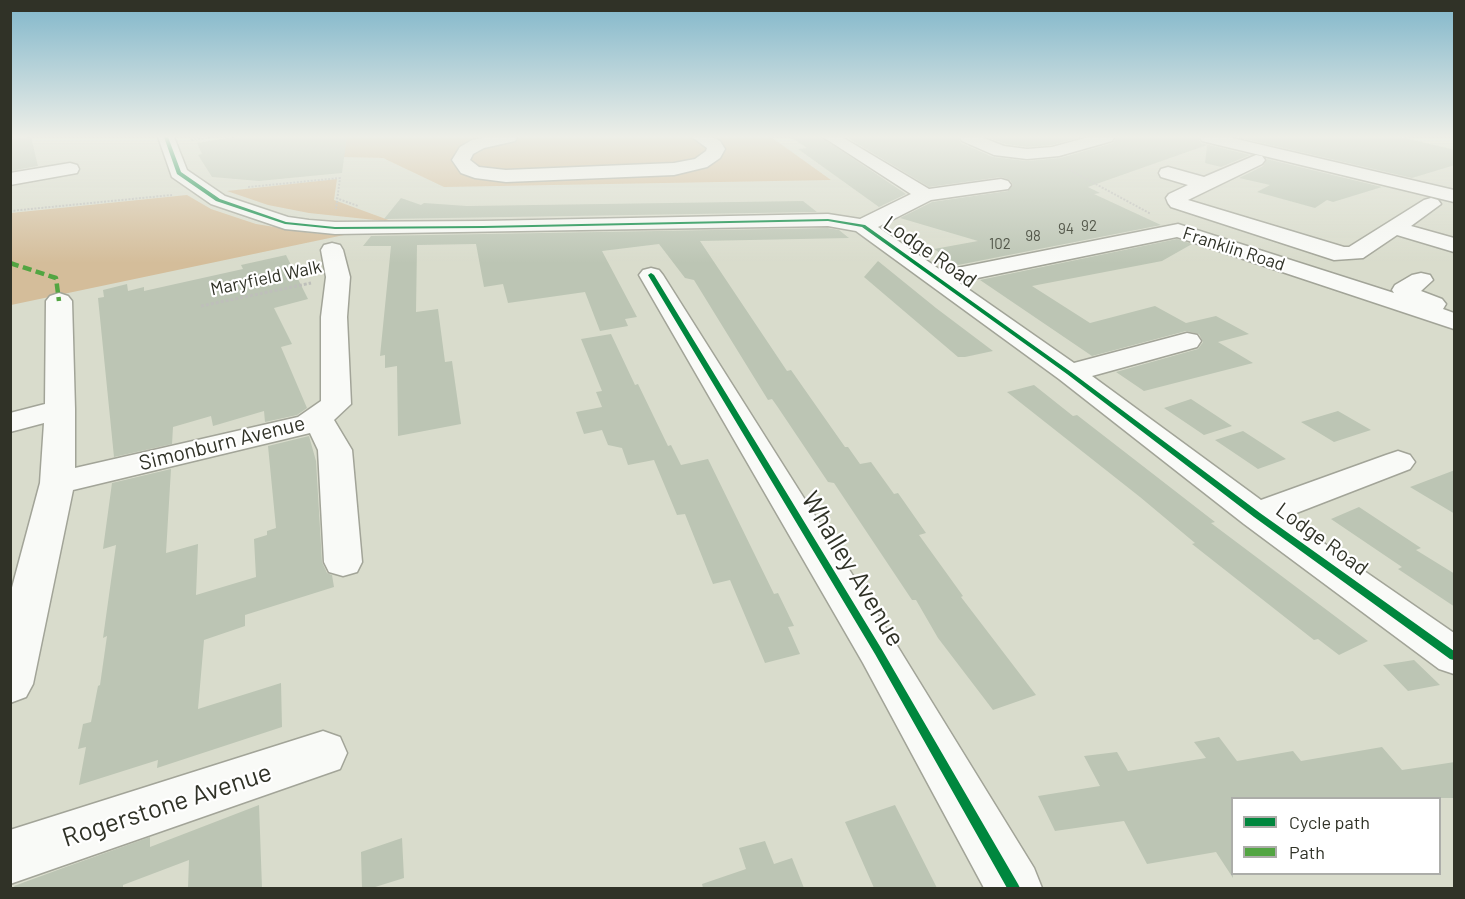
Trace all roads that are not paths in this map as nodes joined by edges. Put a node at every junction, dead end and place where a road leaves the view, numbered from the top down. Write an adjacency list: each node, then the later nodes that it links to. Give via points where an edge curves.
1 (188, 179): 16 (street, Lodge Road, via 218,200 285,223)
2 (900, 179): 9 (street)
3 (1189, 179): 7 (street)
4 (1216, 179): 7 (street)
5 (1344, 179): 11 (street)
6 (1374, 179): 10 (street)
7 (1206, 184): 14 (street, via 1176,198 1178,203 1334,253 1355,254)
8 (1001, 185): 9 (street)
9 (926, 195): 13 (street)
10 (1455, 196)
11 (1431, 204): 12 (street); 14 (street)
12 (1455, 210)
13 (863, 226): 16 (street, Lodge Road, via 828,220); 18 (street, Lodge Road)
14 (1395, 228): 15 (street)
15 (1455, 245)
16 (335, 252): 26 (street, Simonburn Avenue, via 336,404)
17 (651, 275): 36 (street, Whalley Avenue, via 878,651)
18 (938, 279): 22 (street, Franklin Road, via 1178,230); 24 (street, Lodge Road)
19 (1420, 279): 21 (street, via 1404,290 1407,294)
20 (58, 301): 25 (street)
21 (1455, 310)
22 (1455, 321)
23 (1187, 340): 24 (street)
24 (1069, 373): 30 (street, Lodge Road)
25 (60, 409): 27 (street); 29 (street)
26 (317, 418): 29 (street, Simonburn Avenue, via 309,424); 31 (street, via 335,450)
27 (10, 423)
28 (1398, 462): 30 (street)
29 (57, 483): 33 (street)
30 (1257, 515): 32 (street, Lodge Road)
31 (343, 562)
32 (1455, 656)
33 (10, 684)
34 (323, 753): 35 (street, Rogerstone Avenue)
35 (10, 857)
36 (1014, 888)

